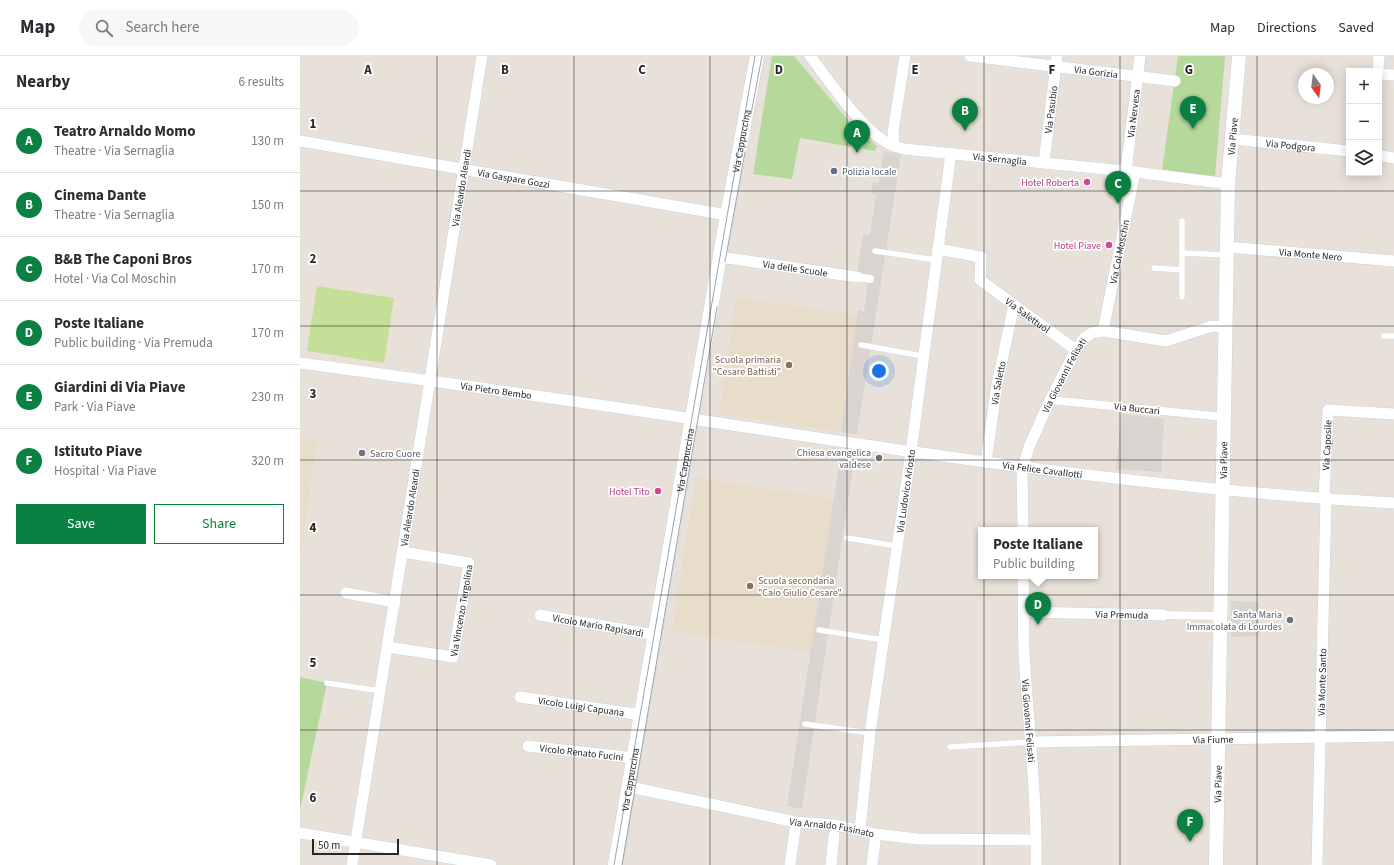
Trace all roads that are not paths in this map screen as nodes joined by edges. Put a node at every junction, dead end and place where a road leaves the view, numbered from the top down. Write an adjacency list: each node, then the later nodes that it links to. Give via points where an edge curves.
1 (482, 56): 23 (street, Via Aleardo Aleardi)
2 (757, 56): 26 (street, Via Cappuccina)
3 (810, 56): 17 (street, Via Sernaglia, via 865,124 884,141)
4 (905, 56): 17 (street, via 893,132)
5 (970, 56): 9 (street, Via Gorizia)
6 (1140, 56): 13 (street, Via Nervesa)
7 (1239, 56): 15 (street, Via Piave)
8 (1379, 56): 10 (street)
9 (1052, 62): 13 (street, Via Gorizia); 22 (street, Via Pasubio)
10 (1379, 68)
11 (1382, 73): 12 (street)
12 (1394, 75)
13 (1138, 77): 14 (street, Via Gorizia); 24 (street, Via Nervesa)
14 (1175, 81)
15 (1232, 139): 18 (street, Via Podgora); 25 (street, Via Piave)
16 (300, 141): 23 (street, Via Gaspare Gozzi)
17 (894, 146): 19 (street, Via Sernaglia)
18 (1346, 151)
19 (951, 153): 22 (street, Via Sernaglia); 31 (street, Via Ludovico Ariosto)
20 (1382, 155): 21 (street)
21 (1394, 158)
22 (1044, 163): 24 (street, Via Sernaglia)
23 (463, 169): 26 (street, Via Gaspare Gozzi); 48 (street, Via Aleardo Aleardi)
24 (1131, 171): 25 (street, Via Sernaglia); 41 (street, Via Col Moschin)
25 (1228, 184): 29 (street, Via Piave)
26 (727, 215): 32 (street, Via Cappuccina)
27 (1182, 221): 30 (lane)
28 (875, 251): 31 (lane)
29 (1227, 251): 30 (lane); 33 (street, Via Monte Nero); 40 (street, Via Piave)
30 (1182, 253): 35 (lane)
31 (938, 254): 39 (street, Via Salettuol, via 981,257 980,280); 46 (street, Via Ludovico Ariosto)
32 (720, 257): 36 (street, Via delle Scuole); 52 (street, Via Cappuccina)
33 (1394, 261)
34 (1154, 268): 35 (lane)
35 (1182, 270): 38 (lane)
36 (857, 277): 37 (street, Via delle Scuole)
37 (870, 279)
38 (1182, 297)
39 (1014, 305): 45 (street, Via Salettuol); 54 (street, Via Saletto, via 997,384)
40 (1226, 327): 41 (street, Via Giovanni Felisati, via 1212,326 1166,341); 51 (street, Via Piave)
41 (1103, 331): 45 (street, Via Giovanni Felisati, via 1084,338)
42 (1384, 336): 43 (lane)
43 (1394, 336)
44 (861, 345): 46 (lane)
45 (1076, 350): 49 (street, Via Giovanni Felisati)
46 (923, 356): 53 (street, Via Ludovico Ariosto)
47 (300, 363): 48 (street, Via Pietro Bembo)
48 (429, 381): 52 (street, Via Pietro Bembo); 62 (street, Via Aleardo Aleardi)
49 (1050, 400): 51 (street, Via Buccari); 55 (street, Via Giovanni Felisati)
50 (1394, 414): 57 (street, Via Caposile, via 1328,410)
51 (1224, 417): 56 (street, Via Piave)
52 (692, 419): 53 (street, Via Felice Cavallotti); 71 (street, Via Cappuccina)
53 (911, 452): 54 (street, Via Felice Cavallotti); 61 (street, Via Ludovico Ariosto)
54 (986, 462): 55 (street, Via Felice Cavallotti)
55 (1023, 467): 56 (street, Via Felice Cavallotti); 59 (street, Via Giovanni Felisati)
56 (1222, 489): 57 (street, Via Felice Cavallotti); 69 (street, Via Piave)
57 (1325, 499): 58 (street, Via Felice Cavallotti); 82 (street, Via Monte Santo)
58 (1394, 503)
59 (1023, 527)
60 (847, 538): 61 (lane)
61 (897, 546): 72 (street, Via Ludovico Ariosto)
62 (403, 552): 65 (street, Via Aleardo Aleardi); 73 (street, Via Vincenzo Tergolina, via 469,563 453,657)
63 (1023, 579): 66 (street, Via Giovanni Felisati)
64 (346, 593): 65 (street)
65 (396, 602): 73 (street, Via Aleardo Aleardi)
66 (1024, 612): 68 (street, Via Premuda); 83 (street, Via Giovanni Felisati, via 1024,651)
67 (540, 615): 71 (street, Vicolo Mario Rapisardi)
68 (1163, 615): 69 (street, Via Premuda)
69 (1220, 616): 81 (street, Via Piave)
70 (819, 630): 72 (lane)
71 (656, 635): 77 (street, Via Cappuccina)
72 (884, 640): 79 (street, Via Ludovico Ariosto)
73 (388, 647): 75 (street, Via Aleardo Aleardi)
74 (327, 683): 75 (lane)
75 (381, 691): 94 (street, Via Aleardo Aleardi)
76 (520, 697): 77 (street, Vicolo Luigi Capuana)
77 (642, 715): 86 (street, Via Cappuccina)
78 (805, 724): 79 (lane)
79 (870, 733): 89 (street, Via Ludovico Ariosto)
80 (1394, 736): 82 (street, Via Fiume)
81 (1218, 738): 82 (street, Via Fiume); 83 (street, Via Fiume); 102 (street, Via Piave)
82 (1321, 738): 103 (street, Via Monte Santo)
83 (1031, 742): 85 (lane); 92 (street, Via Giovanni Felisati)
84 (528, 746): 86 (street, Vicolo Renato Fucini)
85 (950, 748)
86 (635, 758): 87 (street, Via Cappuccina)
87 (630, 787): 88 (street, Via Arnaldo Fusinato); 97 (street, Via Cappuccina)
88 (796, 822): 89 (street, Via Arnaldo Fusinato); 98 (street)
89 (860, 829): 92 (street, Via Arnaldo Fusinato, via 876,834 918,839)
90 (300, 833): 94 (street)
91 (834, 835): 99 (street)
92 (1036, 840): 101 (street, Via Giovanni Felisati)
93 (875, 841): 100 (street)
94 (356, 842): 95 (street, Via Aleardo Aleardi); 96 (street)
95 (352, 865)
96 (491, 865)
97 (616, 865)
98 (790, 865)
99 (831, 865)
100 (872, 865)
101 (1036, 865)
102 (1216, 865)
103 (1317, 865)

